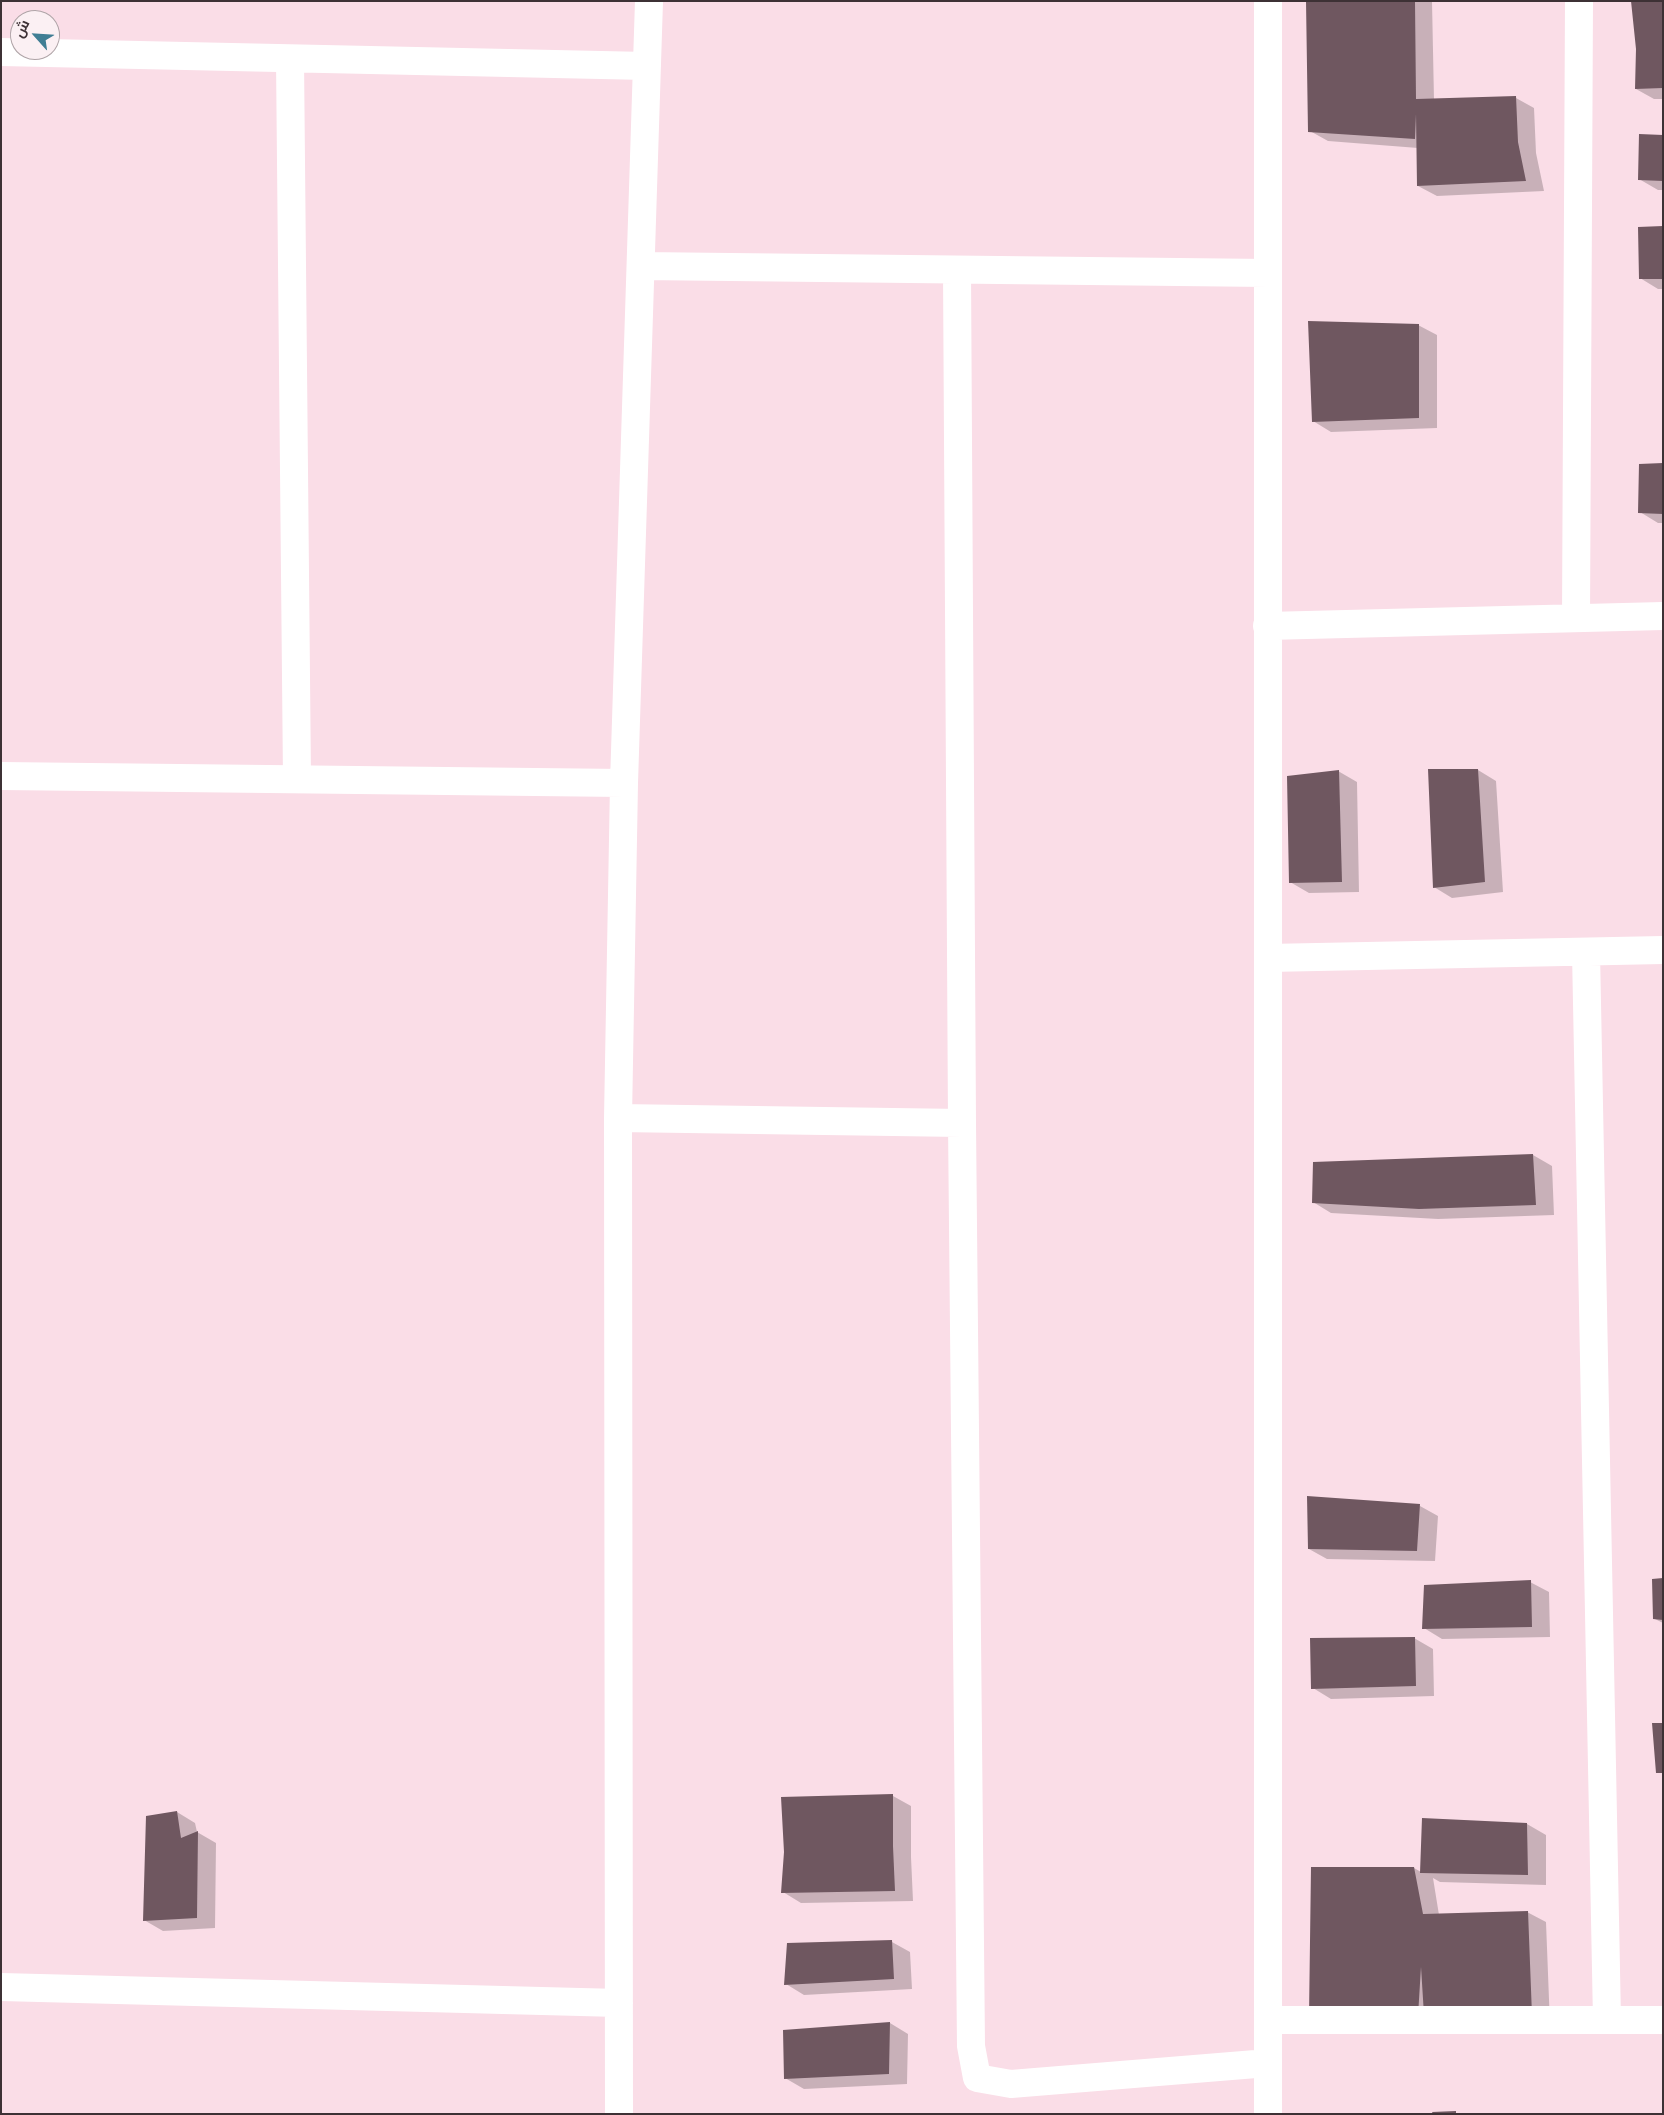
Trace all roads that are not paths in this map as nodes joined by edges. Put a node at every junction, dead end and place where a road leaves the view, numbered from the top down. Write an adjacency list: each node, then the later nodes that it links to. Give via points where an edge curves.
1 (649, 1): 6 (street)
2 (1268, 1): 9 (street)
3 (1579, 1): 11 (street)
4 (1, 52): 5 (street)
5 (290, 59): 6 (street); 14 (street)
6 (647, 66): 7 (street)
7 (640, 266): 8 (street); 15 (street)
8 (957, 270): 9 (street); 20 (street)
9 (1268, 273): 12 (street)
10 (1663, 616): 11 (street)
11 (1576, 618): 12 (street)
12 (1267, 626): 18 (street)
13 (1, 776): 14 (street)
14 (297, 779): 15 (street)
15 (624, 783): 19 (street)
16 (1663, 950): 17 (street)
17 (1586, 952): 18 (street); 24 (street)
18 (1268, 958): 23 (street)
19 (618, 1118): 20 (street); 22 (street)
20 (962, 1122): 26 (street, via 971,2046 977,2078 1011,2084)
21 (1, 1987): 22 (street)
22 (619, 2003): 27 (street)
23 (1268, 2020): 24 (street); 26 (street)
24 (1607, 2020): 25 (street)
25 (1663, 2020)
26 (1268, 2063): 28 (street)
27 (619, 2114)
28 (1268, 2114)

